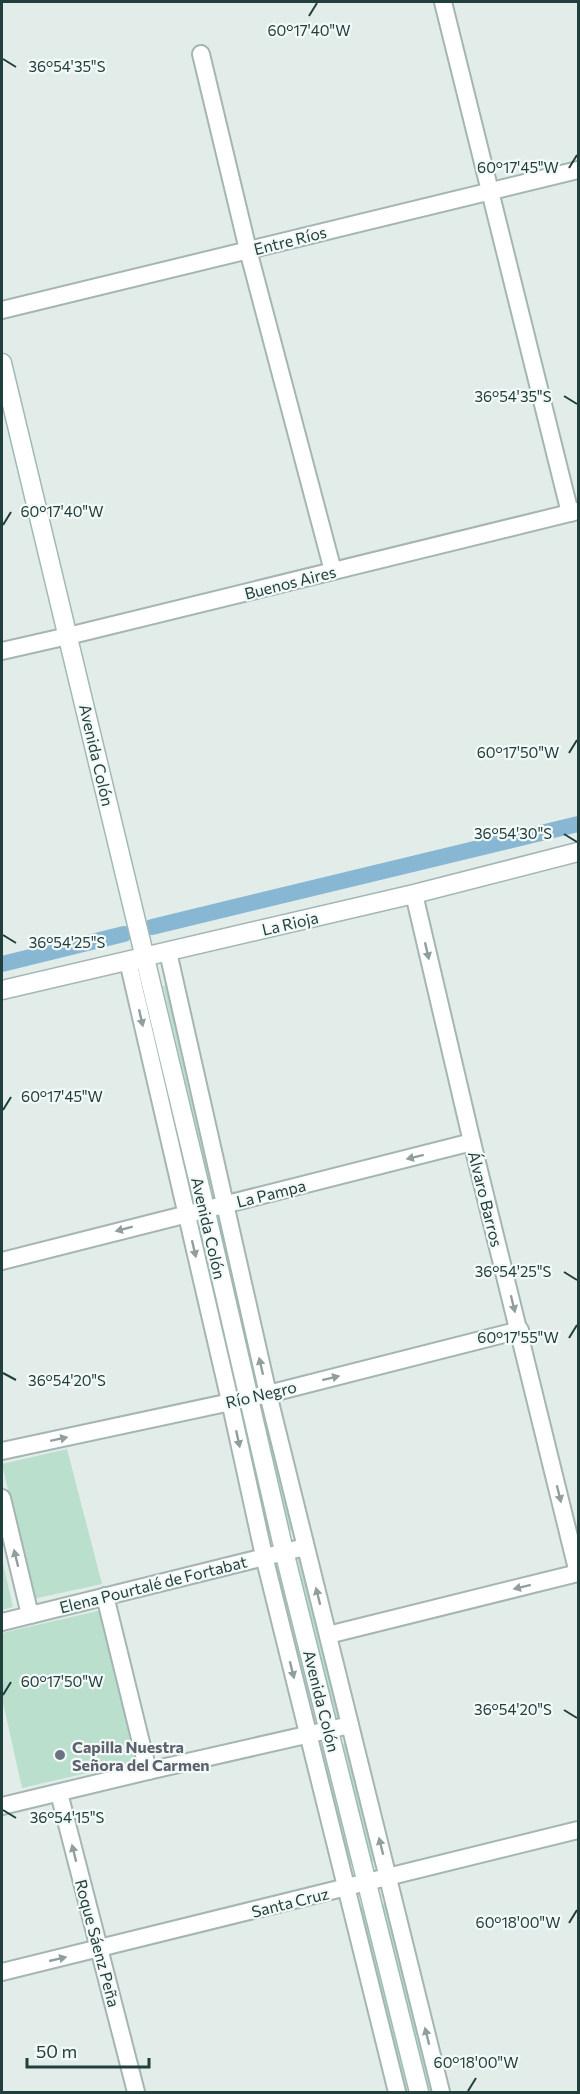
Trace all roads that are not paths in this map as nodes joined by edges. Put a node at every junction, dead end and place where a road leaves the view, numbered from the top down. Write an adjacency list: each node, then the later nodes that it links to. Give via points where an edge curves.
1 (443, 2): 4 (street)
2 (201, 54): 5 (street)
3 (579, 170): 4 (street, Entre Ríos)
4 (490, 192): 5 (street, Entre Ríos); 8 (street)
5 (248, 250): 6 (street, Entre Ríos); 9 (street)
6 (2, 310)
7 (2, 363): 10 (main road, Avenida Colón)
8 (574, 512): 9 (street, Buenos Aires)
9 (333, 571): 10 (street, Buenos Aires)
10 (68, 636): 11 (street, Buenos Aires); 15 (main road, Avenida Colón)
11 (2, 651)
12 (579, 852): 13 (main road, La Rioja)
13 (414, 894): 14 (main road, La Rioja); 17 (street, Álvaro Barros, one-way to 17)
14 (168, 952): 15 (main road, La Rioja); 18 (street, Avenida Colón)
15 (136, 959): 16 (main road, La Rioja); 19 (main road, Avenida Colón); 20 (street, Avenida Colón, one-way to 20)
16 (2, 990)
17 (472, 1143): 18 (street, La Pampa, one-way to 18); 22 (street, Álvaro Barros, one-way to 22)
18 (225, 1204): 19 (street, La Pampa); 23 (street, Avenida Colón, one-way to 18)
19 (205, 1208): 20 (street, La Pampa); 24 (main road, Avenida Colón)
20 (186, 1213): 21 (street, La Pampa, one-way to 21); 25 (street, Avenida Colón, one-way to 25)
21 (2, 1261)
22 (520, 1330): 23 (street, Río Negro, one-way to 22); 31 (street, Álvaro Barros, one-way to 31)
23 (268, 1394): 24 (street, Río Negro); 28 (street, Avenida Colón)
24 (249, 1397): 25 (street, Río Negro); 29 (main road, Avenida Colón)
25 (230, 1401): 26 (street, Río Negro, one-way to 25); 30 (street, Avenida Colón, one-way to 30)
26 (2, 1451)
27 (2, 1498): 33 (street, one-way to 27)
28 (305, 1546): 29 (street, Elena Pourtalé de Fortabat); 35 (street, Avenida Colón, one-way to 28)
29 (284, 1551): 30 (street, Elena Pourtalé de Fortabat); 37 (main road, Avenida Colón)
30 (264, 1556): 32 (street, Elena Pourtalé de Fortabat); 38 (street, Avenida Colón, one-way to 38)
31 (578, 1573): 35 (street, one-way to 35)
32 (105, 1596): 33 (street, Elena Pourtalé de Fortabat); 39 (street)
33 (30, 1615): 34 (street, Elena Pourtalé de Fortabat)
34 (2, 1622)
35 (328, 1635): 36 (street, Avenida Colón)
36 (350, 1725): 37 (street); 43 (street, Avenida Colón, one-way to 36)
37 (329, 1730): 38 (street); 44 (main road, Avenida Colón)
38 (309, 1735): 39 (street); 45 (street, Avenida Colón)
39 (148, 1771): 40 (street)
40 (59, 1793): 41 (street); 46 (street, Roque Sáenz Peña, one-way to 40)
41 (2, 1806)
42 (579, 1830): 43 (street, Santa Cruz)
43 (389, 1878): 44 (street, Santa Cruz); 51 (street, Avenida Colón, one-way to 43)
44 (367, 1883): 45 (street, Santa Cruz); 50 (main road, Avenida Colón)
45 (346, 1888): 46 (street, Santa Cruz); 49 (street, Avenida Colón)
46 (101, 1948): 47 (street, Santa Cruz, one-way to 46); 48 (street, Roque Sáenz Peña)
47 (2, 1972)
48 (136, 2092)
49 (397, 2092)
50 (419, 2092)
51 (441, 2092)

